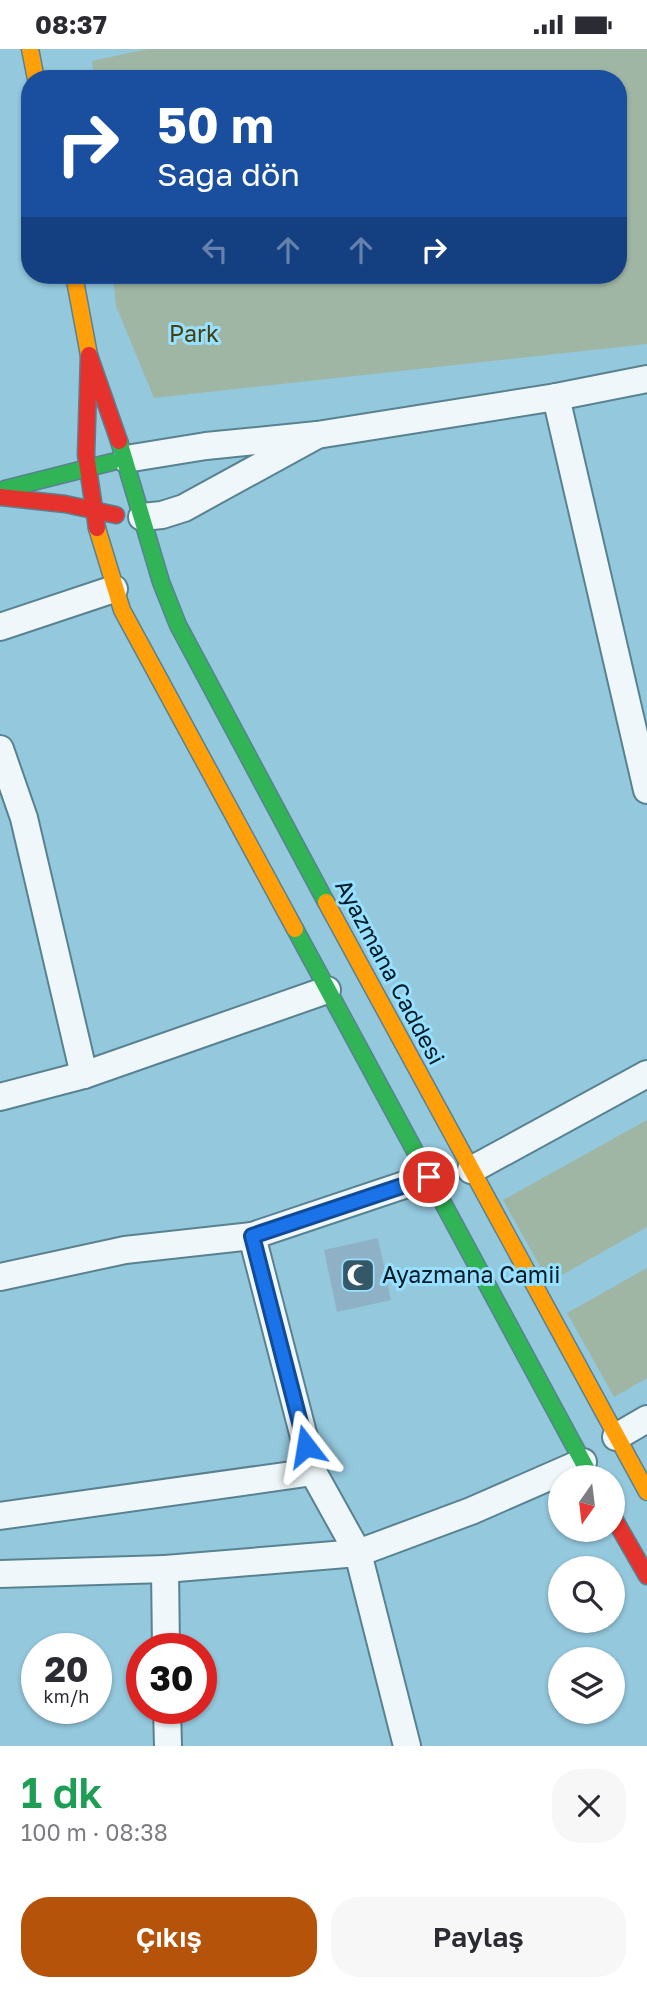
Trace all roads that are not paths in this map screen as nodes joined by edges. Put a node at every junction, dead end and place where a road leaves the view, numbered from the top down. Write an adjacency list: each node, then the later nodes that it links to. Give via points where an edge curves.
1 (30, 49): 2 (main road)
2 (34, 70)
3 (76, 284): 4 (main road)
4 (89, 355): 8 (main road, Ayazmana Caddesi); 9 (main road, Ayazmana Caddesi)
5 (647, 379): 6 (street)
6 (556, 397): 7 (street); 17 (street)
7 (317, 435): 8 (street); 13 (street, via 184,508)
8 (126, 459): 9 (main road); 13 (main road, Ayazmana Caddesi)
9 (87, 467): 10 (main road); 12 (main road, Ayazmana Caddesi)
10 (0, 490)
11 (0, 497): 12 (main road)
12 (93, 509): 13 (main road); 14 (main road, Ayazmana Caddesi)
13 (142, 517): 22 (main road, Ayazmana Caddesi, via 161,582 194,656)
14 (114, 589): 15 (street); 18 (main road, Ayazmana Caddesi, via 138,642)
15 (0, 627)
16 (0, 749): 20 (street, via 24,818)
17 (647, 790)
18 (327, 990): 20 (street); 22 (main road, Ayazmana Caddesi)
19 (647, 1074): 23 (street)
20 (84, 1075): 21 (street)
21 (0, 1097)
22 (419, 1116): 23 (main road, Ayazmana Caddesi); 24 (main road, Ayazmana Caddesi)
23 (471, 1170): 28 (main road, Ayazmana Caddesi)
24 (429, 1177): 25 (street); 29 (main road, Ayazmana Caddesi)
25 (252, 1236): 26 (street, via 125,1251); 30 (street)
26 (0, 1277)
27 (647, 1419): 28 (street)
28 (616, 1437): 32 (main road, Ayazmana Caddesi)
29 (584, 1465)
30 (313, 1472): 33 (street); 35 (street)
31 (548, 1484): 35 (street)
32 (647, 1492)
33 (0, 1516)
34 (625, 1538): 38 (main road)
35 (358, 1553): 36 (street); 42 (street)
36 (165, 1569): 37 (street); 39 (street)
37 (0, 1574)
38 (647, 1576)
39 (166, 1633)
40 (167, 1724): 41 (street)
41 (168, 1746)
42 (407, 1746)

